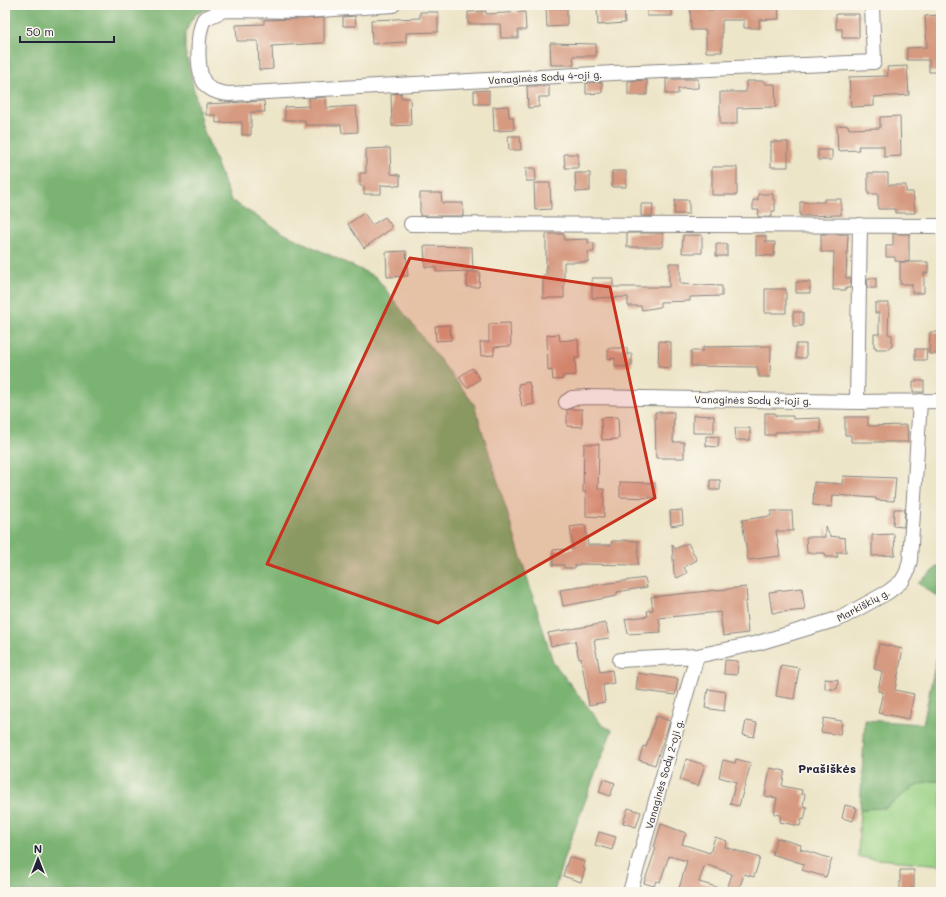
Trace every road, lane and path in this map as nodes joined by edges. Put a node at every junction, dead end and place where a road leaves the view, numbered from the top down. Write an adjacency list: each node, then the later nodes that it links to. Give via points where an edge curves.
1 (393, 5): 2 (street, Vanaginės Sodų 4-oji g., via 305,11 224,10 204,19 199,28 198,42 203,81 212,90 228,94 874,62)
2 (872, 5)
3 (411, 224): 4 (street)
4 (860, 224): 5 (street); 9 (street)
5 (941, 226)
6 (920, 401): 7 (street, Vanaginės Sodų 3-ioji g.); 9 (street, Vanaginės Sodų 3-ioji g.); 10 (street, Markiškių g., via 910,560 902,581 888,592 841,618 758,644)
7 (941, 401)
8 (566, 402): 9 (street, Vanaginės Sodų 3-ioji g., via 572,398 587,397)
9 (857, 402)
10 (697, 656): 11 (street, Markiškių g.); 12 (street, Vanaginės Sodų 2-oji g.)
11 (620, 660)
12 (630, 892)

